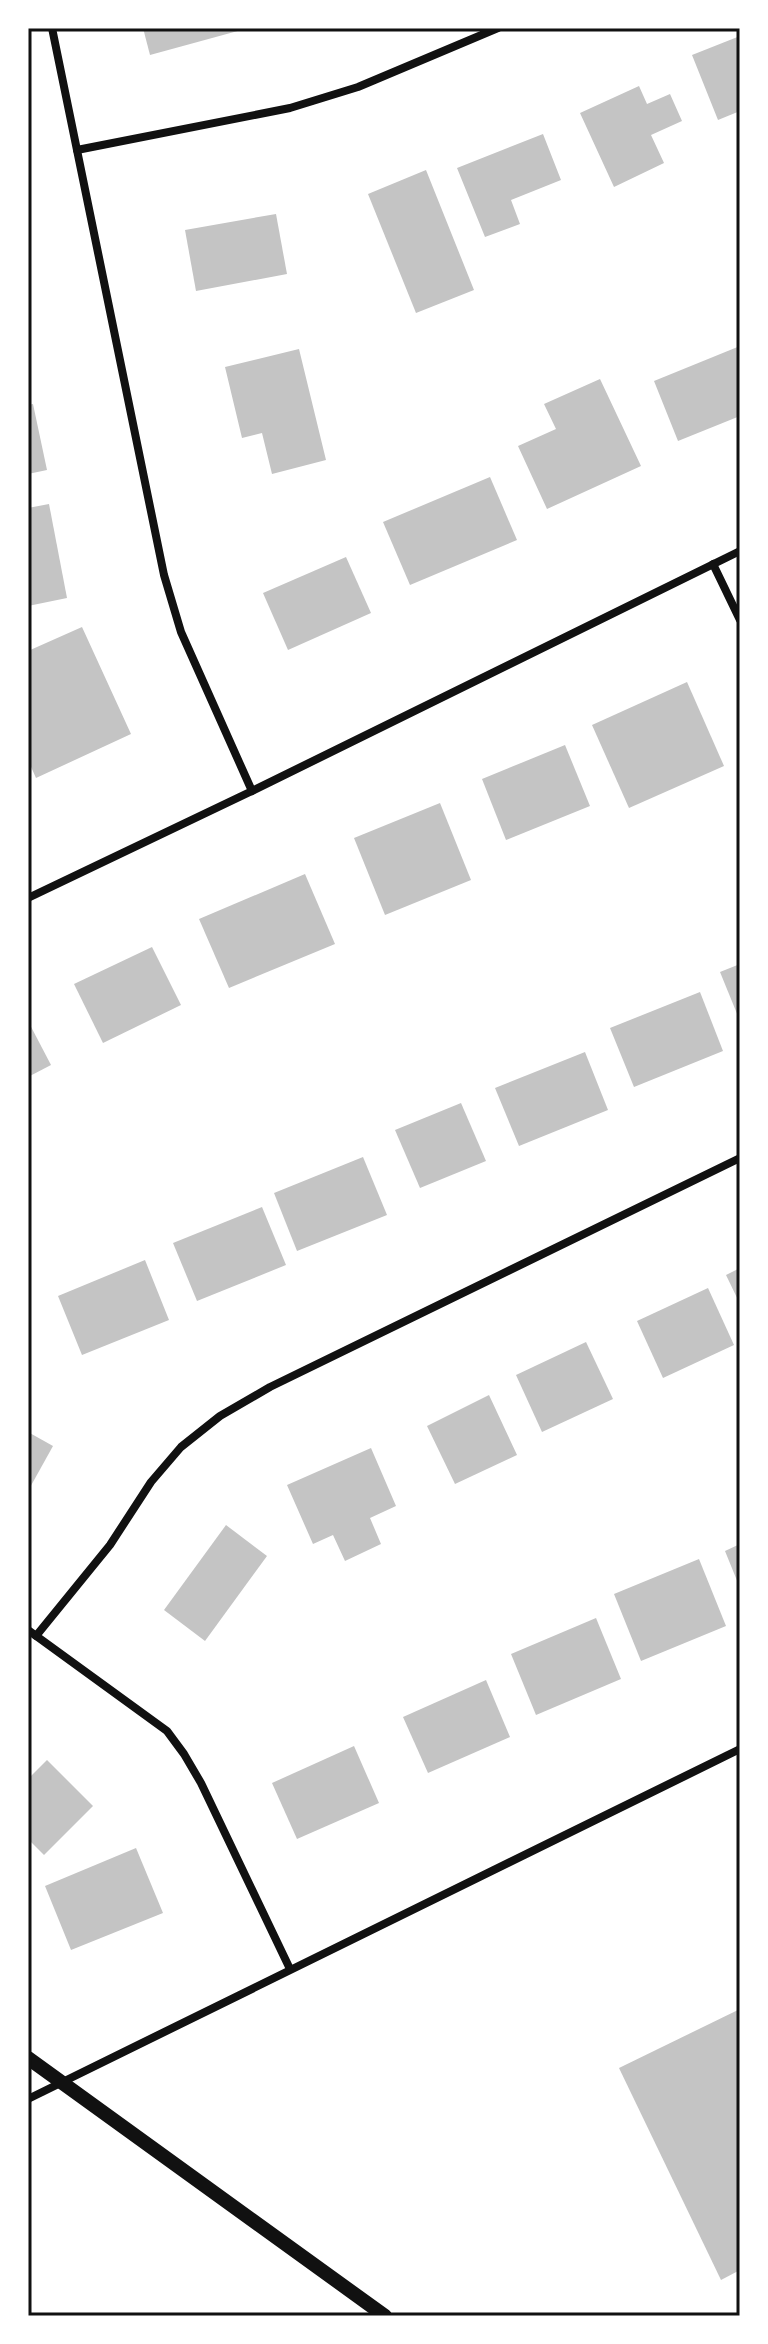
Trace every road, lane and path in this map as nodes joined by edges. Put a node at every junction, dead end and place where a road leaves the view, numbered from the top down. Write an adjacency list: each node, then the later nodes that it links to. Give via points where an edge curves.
1 (52, 28): 3 (street)
2 (498, 28): 3 (street, via 358,87 290,108)
3 (77, 150): 7 (street, via 164,575 181,632)
4 (740, 551): 5 (street)
5 (713, 564): 6 (street); 7 (street)
6 (740, 620)
7 (252, 791): 8 (street)
8 (28, 898)
9 (740, 1158): 10 (street, via 220,1416 181,1447 110,1545)
10 (32, 1633): 12 (street, via 167,1731 201,1783)
11 (740, 1749): 12 (street)
12 (290, 1969): 14 (street)
13 (28, 2058): 14 (street)
14 (62, 2082): 15 (street); 16 (street)
15 (28, 2099)
16 (385, 2316)

